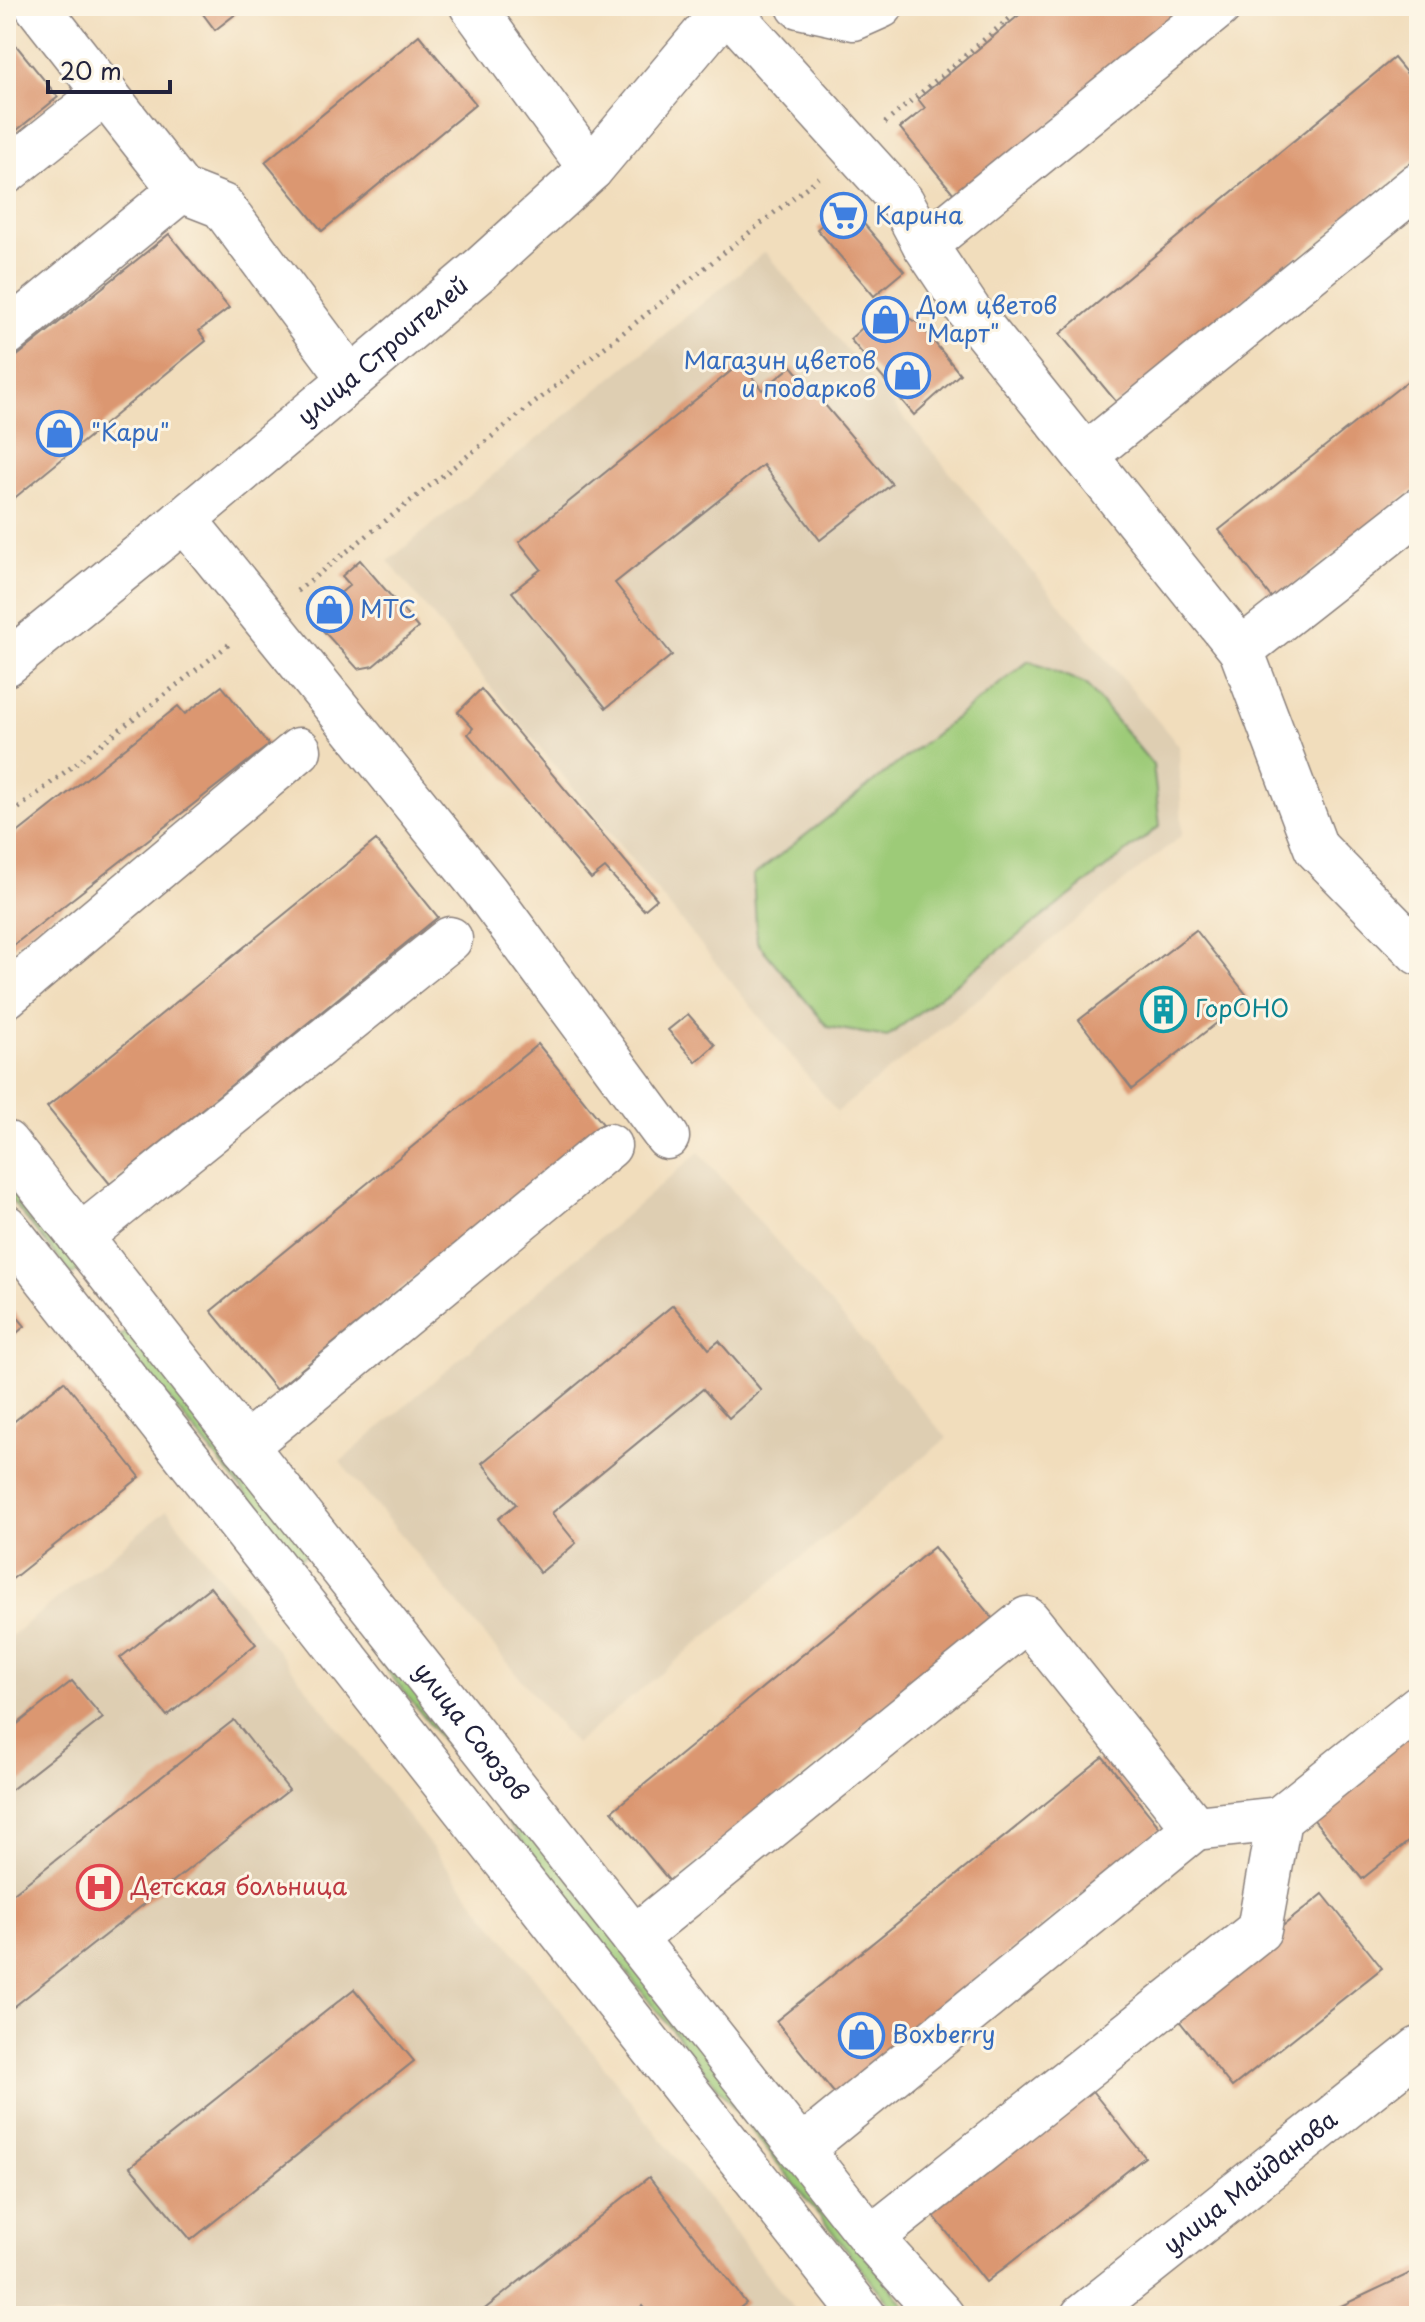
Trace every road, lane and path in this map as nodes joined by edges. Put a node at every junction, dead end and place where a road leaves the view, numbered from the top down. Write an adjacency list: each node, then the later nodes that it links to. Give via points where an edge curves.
1 (37, 6): 8 (street)
2 (472, 6): 10 (street)
3 (799, 6): 4 (street, via 854,18)
4 (881, 6)
5 (1024, 6): 9 (path)
6 (1219, 6): 14 (street)
7 (727, 7): 9 (street); 10 (street, улица Строителей)
8 (105, 93): 11 (street); 13 (street)
9 (855, 149): 14 (street, via 902,202); 20 (path)
10 (591, 169): 16 (street, улица Строителей)
11 (6, 172)
12 (1419, 184): 17 (street)
13 (181, 190): 15 (street); 16 (street, via 222,206)
14 (925, 245): 17 (street, via 969,311)
15 (6, 334)
16 (351, 379): 19 (street, улица Строителей)
17 (1085, 456): 21 (street)
18 (1419, 510): 21 (street)
19 (184, 519): 20 (street); 22 (street, улица Строителей)
20 (263, 617): 24 (path); 28 (street, via 486,892)
21 (1241, 650): 26 (street, via 1316,848)
22 (6, 664)
23 (299, 750): 27 (street)
24 (6, 818)
25 (450, 939): 32 (street)
26 (1419, 953)
27 (6, 996)
28 (667, 1137)
29 (6, 1143): 32 (street, улица Союзов)
30 (609, 1146): 35 (street)
31 (6, 1227): 34 (street)
32 (80, 1237): 33 (street, улица Союзов)
33 (130, 1300): 34 (street); 35 (street, улица Союзов)
34 (89, 1331): 37 (street)
35 (245, 1446): 36 (street, улица Союзов)
36 (362, 1594): 37 (street); 41 (street, улица Союзов)
37 (324, 1628): 45 (street)
38 (1419, 1707): 39 (street)
39 (1279, 1819): 40 (street); 44 (street, via 1259,1930)
40 (1195, 1828): 41 (street, via 1027,1619); 43 (street)
41 (634, 1938): 43 (street, улица Союзов)
42 (1417, 2054): 47 (street, улица Майданова)
43 (801, 2149): 44 (street, улица Союзов)
44 (871, 2238): 46 (street, улица Союзов)
45 (864, 2316)
46 (942, 2316)
47 (1083, 2316)

